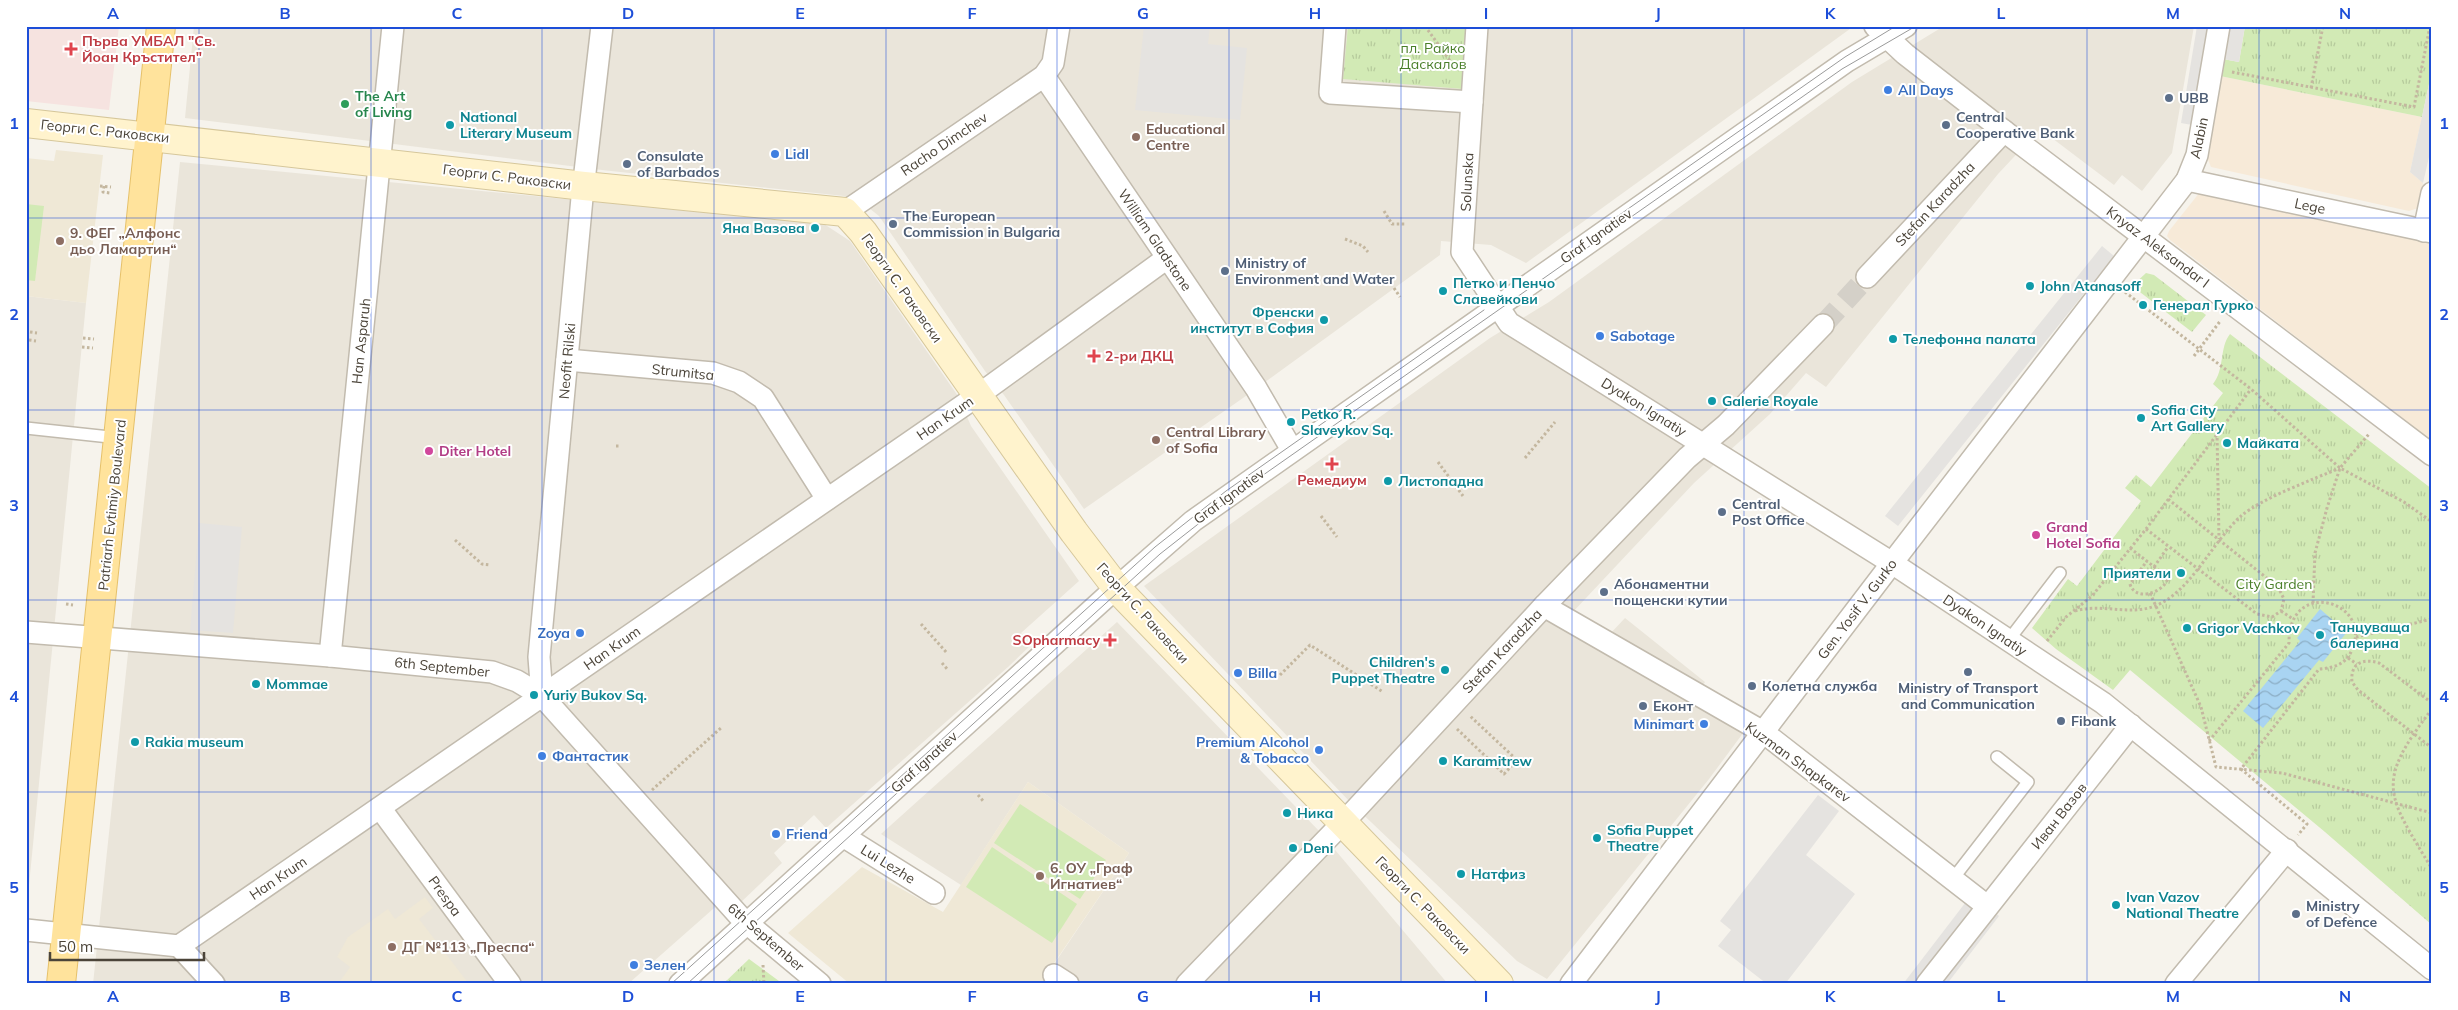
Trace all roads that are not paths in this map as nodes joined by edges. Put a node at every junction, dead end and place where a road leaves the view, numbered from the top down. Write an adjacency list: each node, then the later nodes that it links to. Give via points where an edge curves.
1 (161, 26): 14 (main road, Patriarh Evtimiy Boulevard)
2 (393, 26): 15 (street, Han Asparuh)
3 (602, 26): 17 (street, Neofit Rilski)
4 (1059, 26): 10 (street, via 1053,63)
5 (1335, 26): 11 (street, via 1330,93)
6 (1477, 26): 11 (street, Solunska)
7 (1906, 26): 9 (street, Graf Ignatiev)
8 (2219, 26): 16 (street, Alabin, via 2197,155)
9 (1880, 32): 13 (street, Knyaz Aleksandar I); 24 (street, Graf Ignatiev, via 1847,61)
10 (1044, 76): 19 (street, Racho Dimchev); 22 (street, William Gladstone)
11 (1472, 102): 24 (street, Solunska, via 1462,252)
12 (26, 123): 14 (street, Георги С. Раковски)
13 (2004, 131): 21 (street, Knyaz Aleksandar I); 23 (street, Stefan Karadzha)
14 (150, 135): 15 (street, Георги С. Раковски); 29 (main road, Patriarh Evtimiy Boulevard)
15 (378, 162): 17 (street, Георги С. Раковски); 41 (street, Han Asparuh)
16 (2187, 180): 20 (street, Lege); 21 (street, Alabin)
17 (584, 186): 19 (street, Георги С. Раковски); 26 (street, Neofit Rilski)
18 (2432, 193): 20 (street)
19 (845, 212): 27 (street, Георги С. Раковски, via 863,232)
20 (2428, 232)
21 (2144, 236): 32 (street, Knyaz Aleksandar I); 34 (street, Gen. Yosif V. Gurko)
22 (1167, 258): 27 (street, Han Krum); 31 (street, William Gladstone, via 1256,388)
23 (1867, 277)
24 (1504, 314): 30 (street, Dyakon Ignatiy); 31 (street, Graf Ignatiev)
25 (1822, 324): 30 (street, Stefan Karadzha)
26 (567, 360): 33 (street, Strumitsa, via 713,373 739,382 763,398); 42 (street, Neofit Rilski, via 539,657)
27 (977, 396): 33 (street, Han Krum); 36 (street, Георги С. Раковски)
28 (26, 428): 29 (lane)
29 (119, 438): 39 (main road, Patriarh Evtimiy Boulevard)
30 (1704, 444): 34 (street, Dyakon Ignatiy); 37 (street, Stefan Karadzha)
31 (1292, 450): 36 (street, Graf Ignatiev, via 1194,521)
32 (2432, 455)
33 (827, 499): 42 (street, Han Krum)
34 (1892, 563): 40 (street, Dyakon Ignatiy); 44 (street, Gen. Yosif V. Gurko)
35 (2060, 573): 40 (lane)
36 (1116, 588): 47 (street, Георги С. Раковски); 48 (street, Graf Ignatiev)
37 (1544, 606): 44 (street, Kuzman Shapkarev); 47 (street, Stefan Karadzha)
38 (26, 632): 39 (street, 6th September)
39 (98, 638): 41 (street, 6th September); 55 (main road, Patriarh Evtimiy Boulevard)
40 (2008, 641): 43 (street, Dyakon Ignatiy)
41 (330, 656): 42 (street, 6th September, via 492,672 517,681)
42 (542, 696): 46 (street, Han Krum); 53 (street, 6th September)
43 (2131, 725): 49 (street, Dyakon Ignatiy); 52 (street, Иван Вазов)
44 (1763, 732): 50 (street, Kuzman Shapkarev); 65 (street, Gen. Yosif V. Gurko)
45 (1997, 757): 50 (lane, via 2028,782)
46 (380, 808): 56 (street, Han Krum); 60 (street, Prespa)
47 (1342, 822): 63 (street, Stefan Karadzha); 64 (street, Георги С. Раковски)
48 (842, 836): 51 (street, Lui Lezhe); 53 (street, Graf Ignatiev)
49 (2294, 855): 57 (street, Dyakon Ignatiy); 67 (street)
50 (1952, 880): 52 (street, Kuzman Shapkarev)
51 (934, 893)
52 (1987, 906): 66 (street, Иван Вазов)
53 (746, 923): 61 (street, Graf Ignatiev); 62 (street, 6th September)
54 (26, 930): 55 (street)
55 (66, 935): 56 (street); 58 (main road, Patriarh Evtimiy Boulevard)
56 (179, 946): 59 (street)
57 (2432, 969)
58 (61, 984)
59 (214, 984)
60 (510, 984)
61 (680, 984)
62 (820, 984)
63 (1187, 984)
64 (1499, 984)
65 (1571, 984)
66 (1927, 984)
67 (2176, 984)

